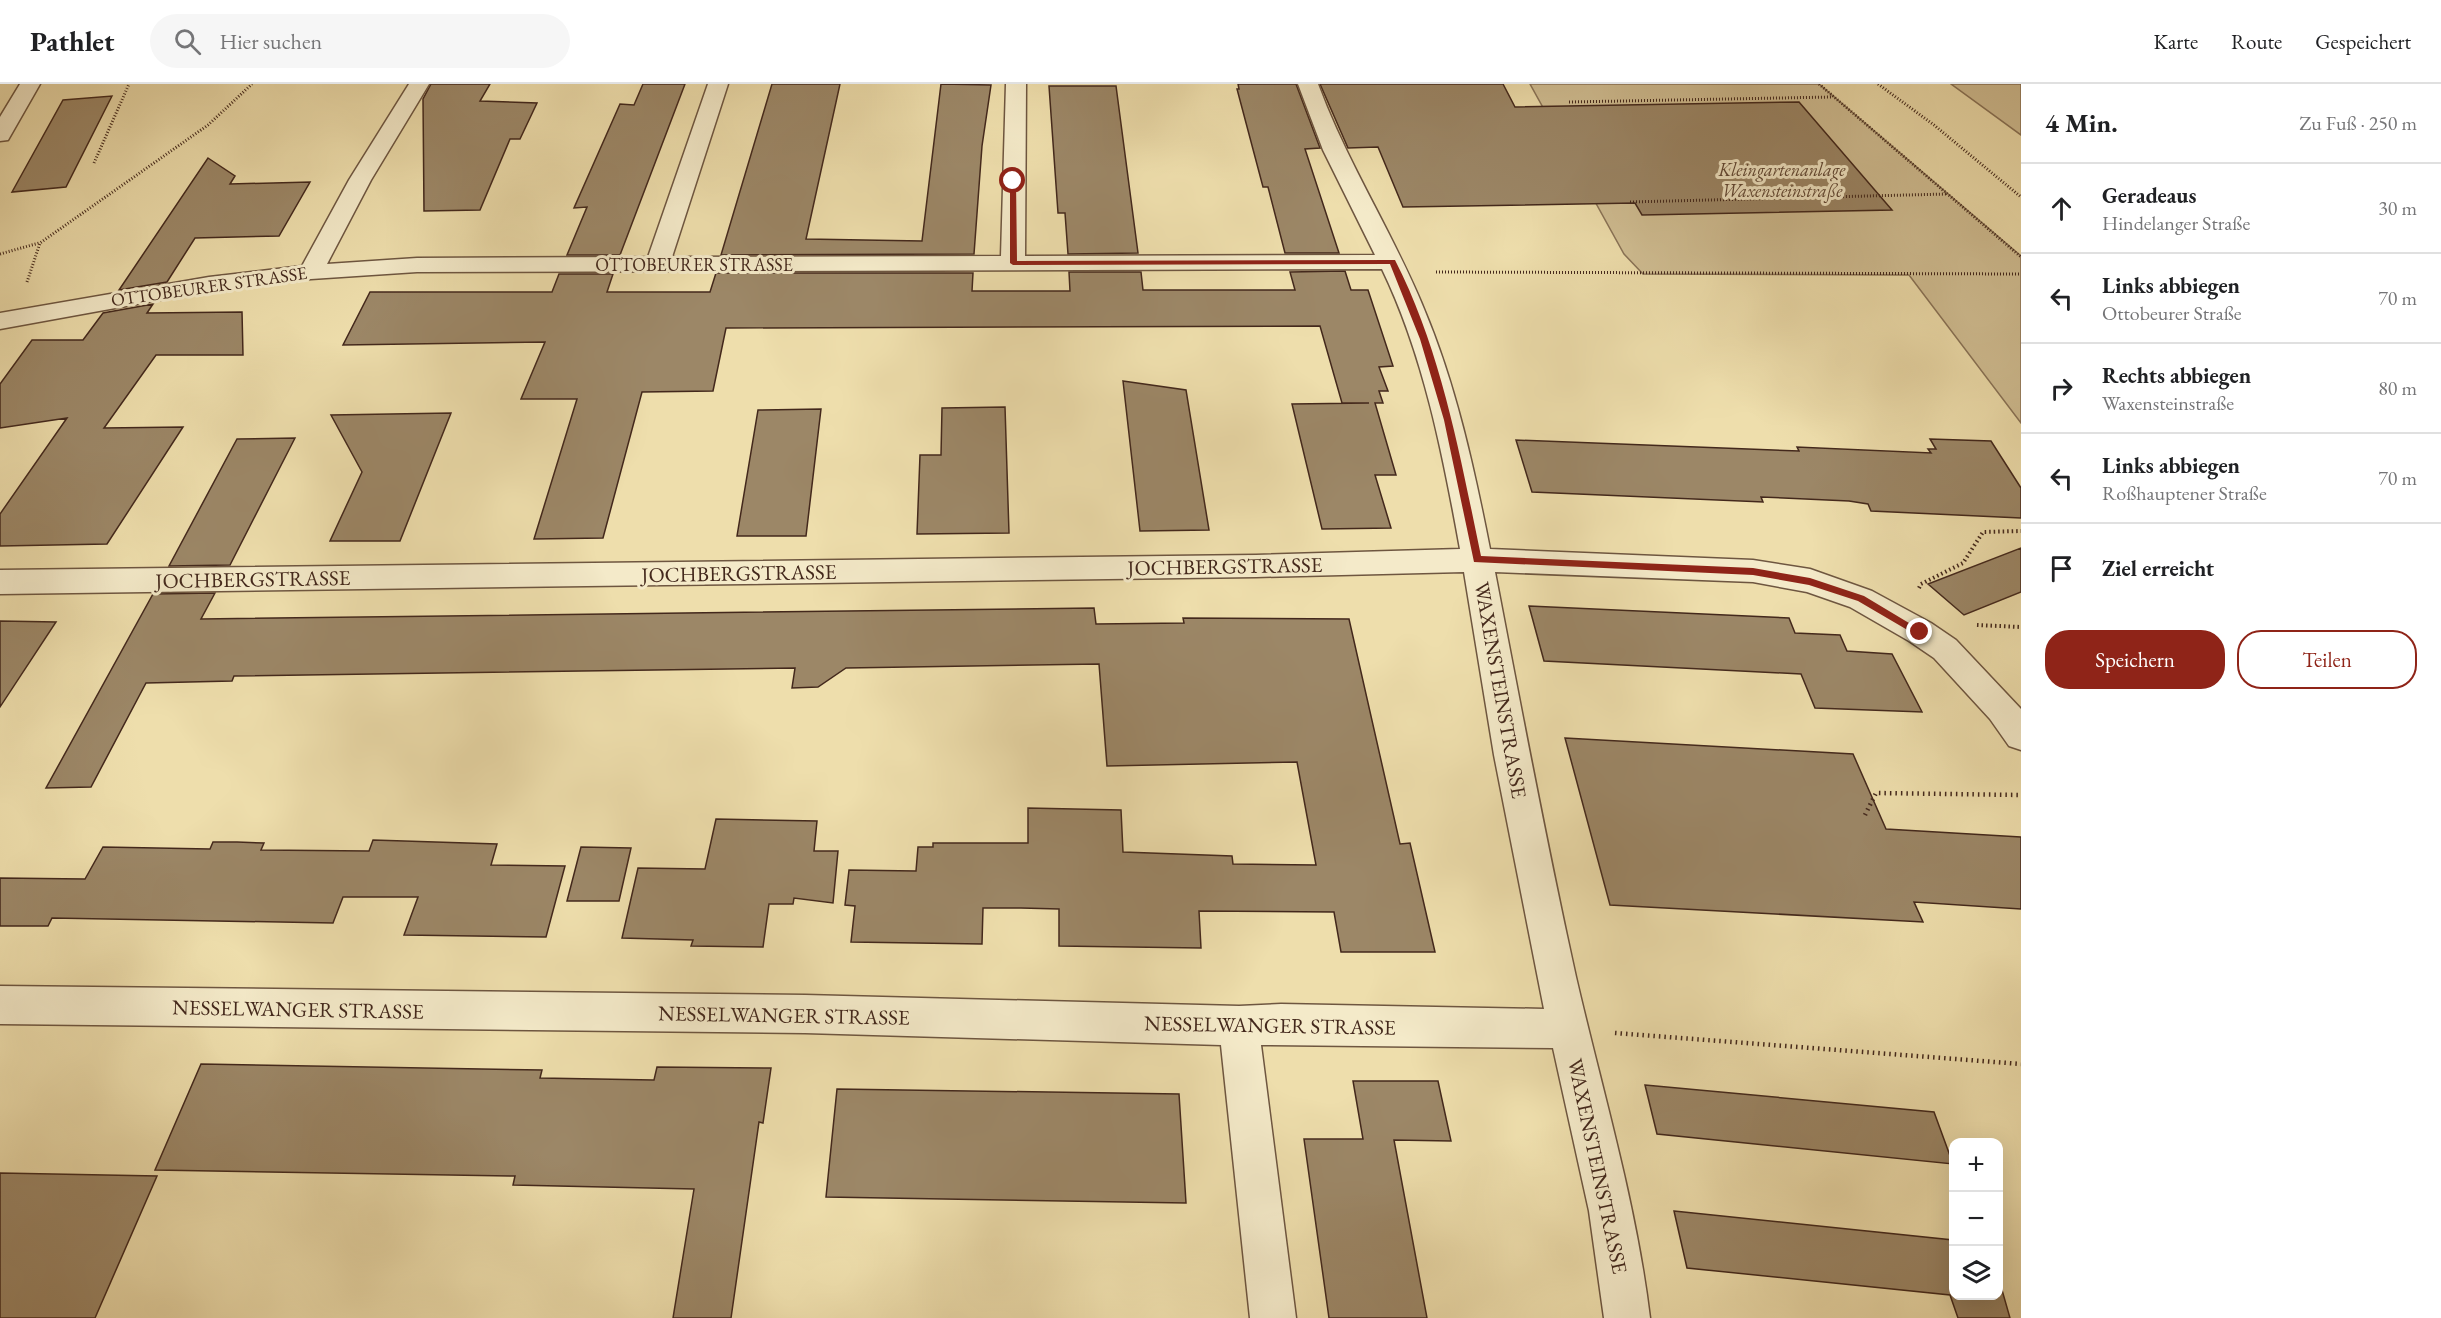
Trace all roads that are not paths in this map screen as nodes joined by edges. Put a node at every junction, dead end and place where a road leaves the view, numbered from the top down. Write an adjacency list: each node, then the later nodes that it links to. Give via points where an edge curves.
1 (30, 84): 6 (street)
2 (419, 84): 10 (street, via 360,180)
3 (718, 84): 8 (street)
4 (1016, 84): 7 (street)
5 (1308, 84): 9 (street, WAXENSTEINSTRASSE, via 1336,156)
6 (0, 135)
7 (1013, 263): 8 (street, OTTOBEURER STRASSE); 9 (street, OTTOBEURER STRASSE)
8 (658, 264): 10 (street, OTTOBEURER STRASSE, via 417,265)
9 (1394, 267): 12 (street, WAXENSTEINSTRASSE, via 1423,339 1448,420)
10 (311, 272): 11 (street, OTTOBEURER STRASSE, via 209,284)
11 (8, 319)
12 (1477, 560): 13 (street, JOCHBERGSTRASSE); 14 (street, JOCHBERGSTRASSE, via 1753,572 1810,581 1861,599 1945,649 2002,709); 17 (street, WAXENSTEINSTRASSE, via 1521,802)
13 (0, 582)
14 (2021, 736)
15 (0, 1005): 16 (street, NESSELWANGER STRASSE, via 805,1014)
16 (1239, 1026): 17 (street, NESSELWANGER STRASSE); 18 (street)
17 (1569, 1029): 19 (street, WAXENSTEINSTRASSE, via 1602,1170)
18 (1273, 1318)
19 (1627, 1318)

